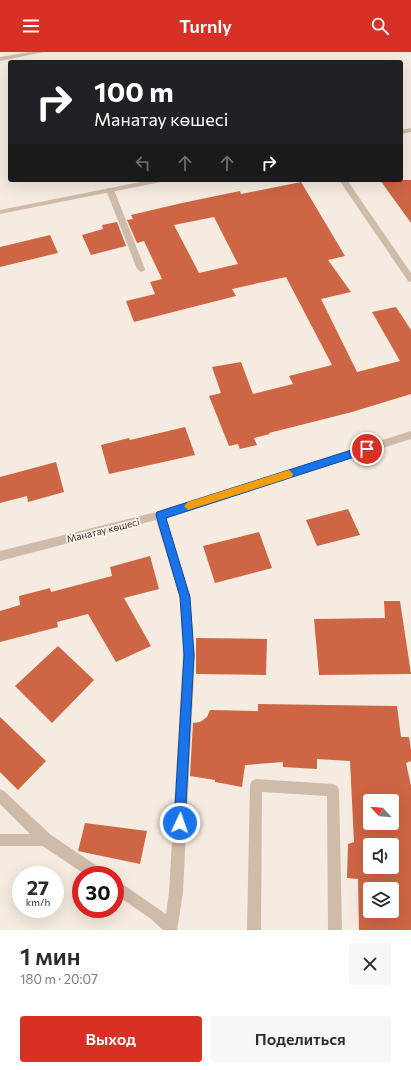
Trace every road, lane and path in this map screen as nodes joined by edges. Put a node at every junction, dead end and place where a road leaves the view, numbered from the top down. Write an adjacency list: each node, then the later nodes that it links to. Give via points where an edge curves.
1 (41, 52): 2 (street)
2 (0, 59)
3 (151, 182): 5 (street)
4 (344, 182): 8 (street)
5 (110, 190): 6 (street); 7 (street)
6 (0, 212)
7 (141, 269)
8 (411, 279)
9 (411, 435): 10 (street, Манатау көшесі)
10 (160, 515): 11 (street, Манатау көшесі); 17 (street, via 185,597 189,655 176,892)
11 (0, 556)
12 (0, 795): 14 (street)
13 (0, 840): 14 (street)
14 (46, 840): 15 (street)
15 (85, 866)
16 (124, 892): 17 (street, via 156,914)
17 (170, 928)
18 (254, 930): 19 (street, via 256,786 333,790)
19 (335, 930)

